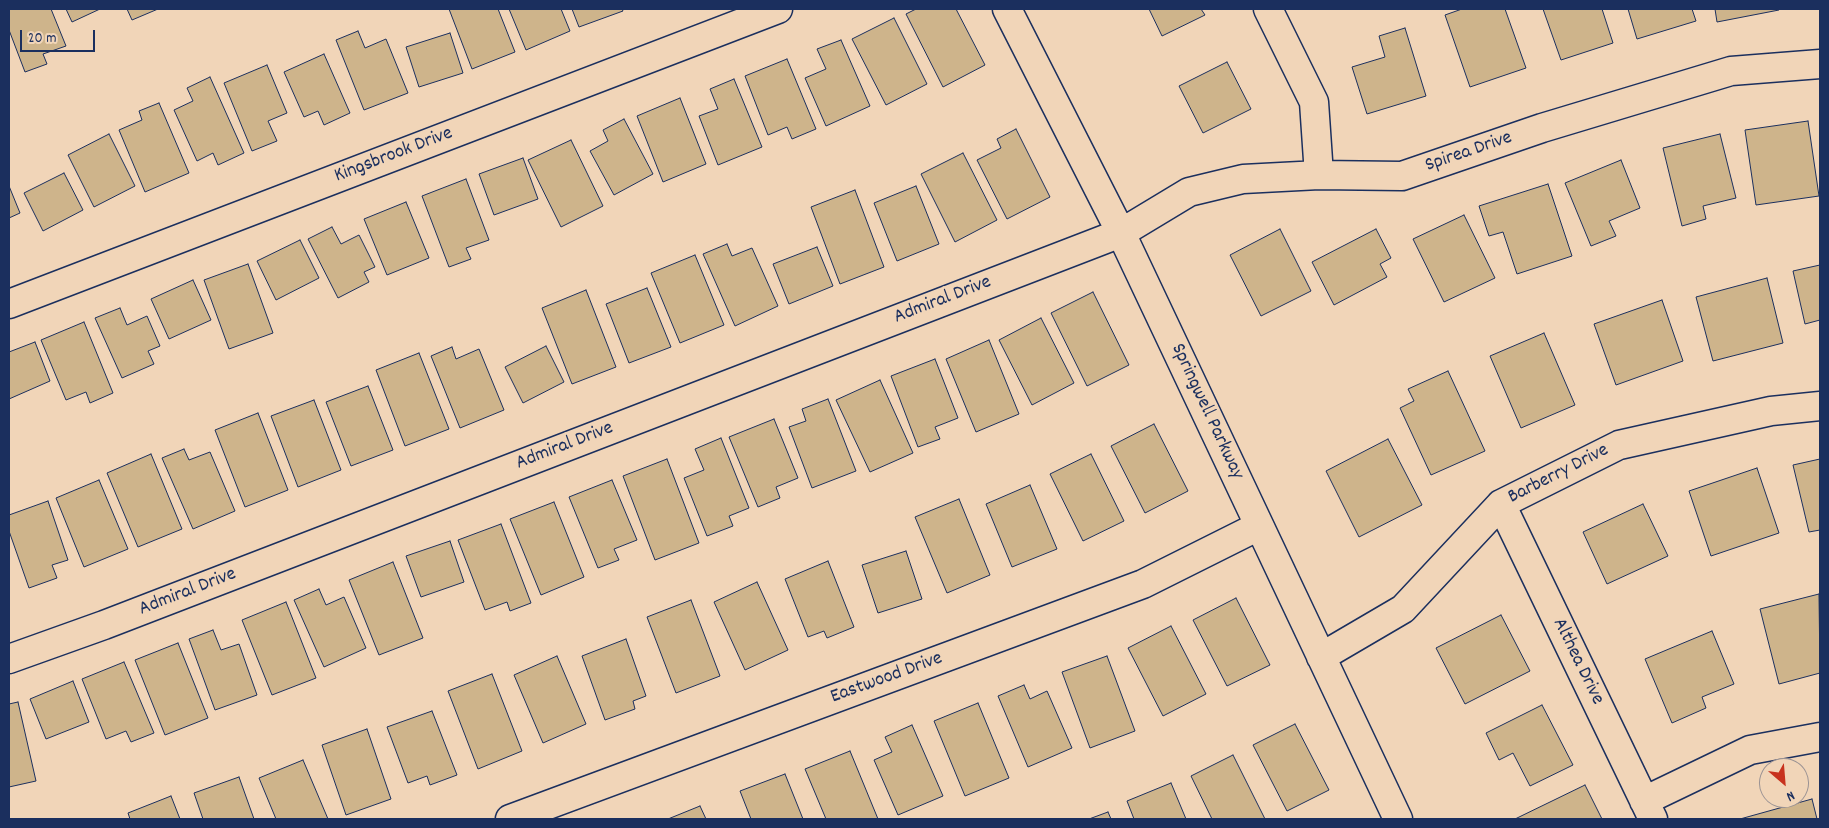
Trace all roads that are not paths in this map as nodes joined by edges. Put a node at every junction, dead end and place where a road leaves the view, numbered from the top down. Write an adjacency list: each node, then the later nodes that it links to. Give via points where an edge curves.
1 (778, 9): 7 (street, Kingsbrook Drive)
2 (1008, 9): 6 (street, Springwell Parkway)
3 (1268, 9): 5 (street, via 1314,102)
4 (1820, 64): 5 (street, Spirea Drive, via 1731,71 1542,128 1402,176)
5 (1319, 175): 6 (street, Spirea Drive, via 1243,180 1189,192)
6 (1121, 233): 10 (street, Springwell Parkway); 12 (street, Admiral Drive)
7 (9, 304)
8 (1820, 406): 9 (street, Barberry Drive, via 1771,411 1619,445)
9 (1501, 504): 11 (street, Barberry Drive, via 1403,609); 14 (street, Althea Drive)
10 (1259, 526): 11 (street, Springwell Parkway); 15 (street, Eastwood Drive, via 1143,584)
11 (1321, 657): 16 (street, Springwell Parkway)
12 (9, 659)
13 (1820, 737): 14 (street, via 1750,750)
14 (1648, 810)
15 (510, 819)
16 (1398, 819)

